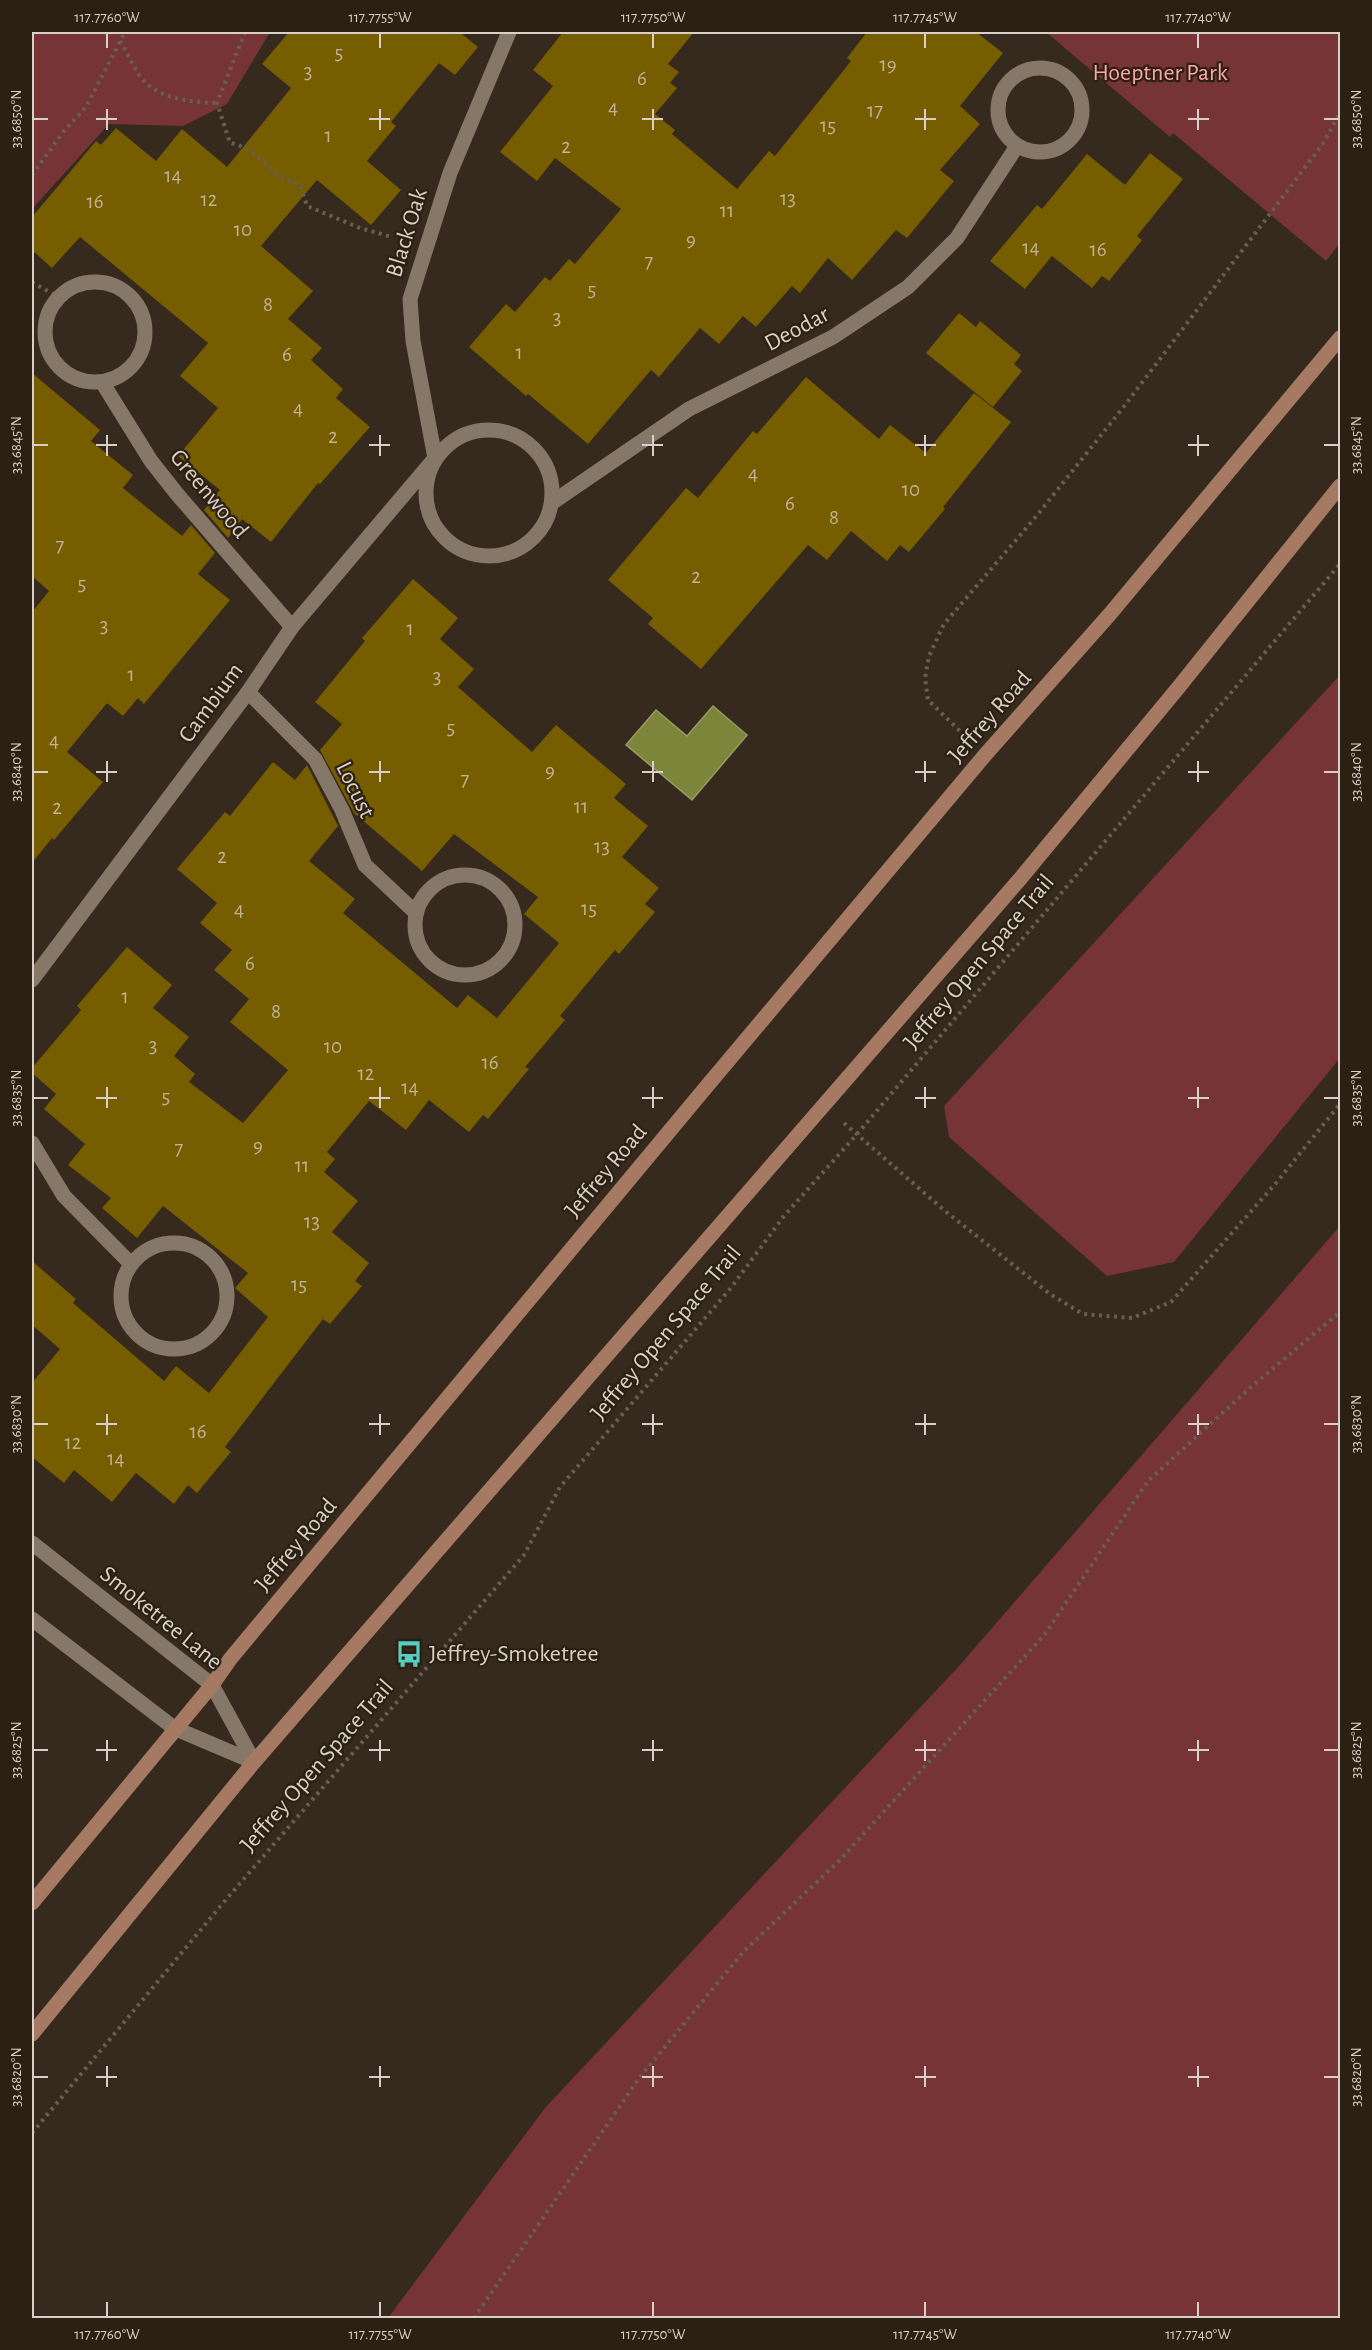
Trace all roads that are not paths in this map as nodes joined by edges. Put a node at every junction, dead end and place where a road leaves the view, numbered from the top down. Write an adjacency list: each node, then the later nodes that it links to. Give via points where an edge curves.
1 (509, 32): 5 (street, Black Oak, via 450,172 410,299 413,341)
2 (1017, 146): 2 (street, via 1031,152 1059,148 1079,126 1082,112 1075,86 1053,69 1026,70 1004,86 998,99 1000,126); 7 (street, Deodar, via 957,238 908,287 833,337 689,409)
3 (1341, 338): 16 (main road, Jeffrey Road, via 694,1101)
4 (102, 382): 4 (street, via 119,377 133,366 146,334 144,316 135,300 122,289 106,282 88,282 58,297 44,325 45,340 59,368 87,382); 8 (street, Greenwood, via 151,461)
5 (435, 458): 7 (street, via 468,433 511,433 530,444 544,460 552,481); 7 (street, via 427,477 425,498 429,517 440,535 475,556 496,557 516,552 533,540 546,523); 8 (street, Cambium)
6 (1341, 486): 18 (main road, via 1020,879)
7 (553, 502)
8 (292, 627): 9 (street, Cambium)
9 (248, 692): 10 (street, Locust, via 315,759 365,865); 11 (street, Cambium)
10 (415, 912): 10 (street, via 417,944 439,969 454,975 486,971 500,962 515,932 508,900 498,886 483,877 466,874 434,884)
11 (32, 980)
12 (32, 1143): 13 (street, via 64,1196)
13 (131, 1264): 13 (street, via 123,1278 122,1311 141,1338 155,1346 188,1347 205,1339 218,1326 226,1310 228,1292 223,1273 198,1248 162,1243 144,1251)
14 (32, 1543): 16 (street, Smoketree Lane)
15 (32, 1619): 17 (street)
16 (212, 1685): 17 (main road, Jeffrey Road); 18 (street, Smoketree Lane)
17 (174, 1728): 18 (street); 19 (main road, Jeffrey Road)
18 (254, 1762): 20 (main road)
19 (32, 1903)
20 (32, 2034)

